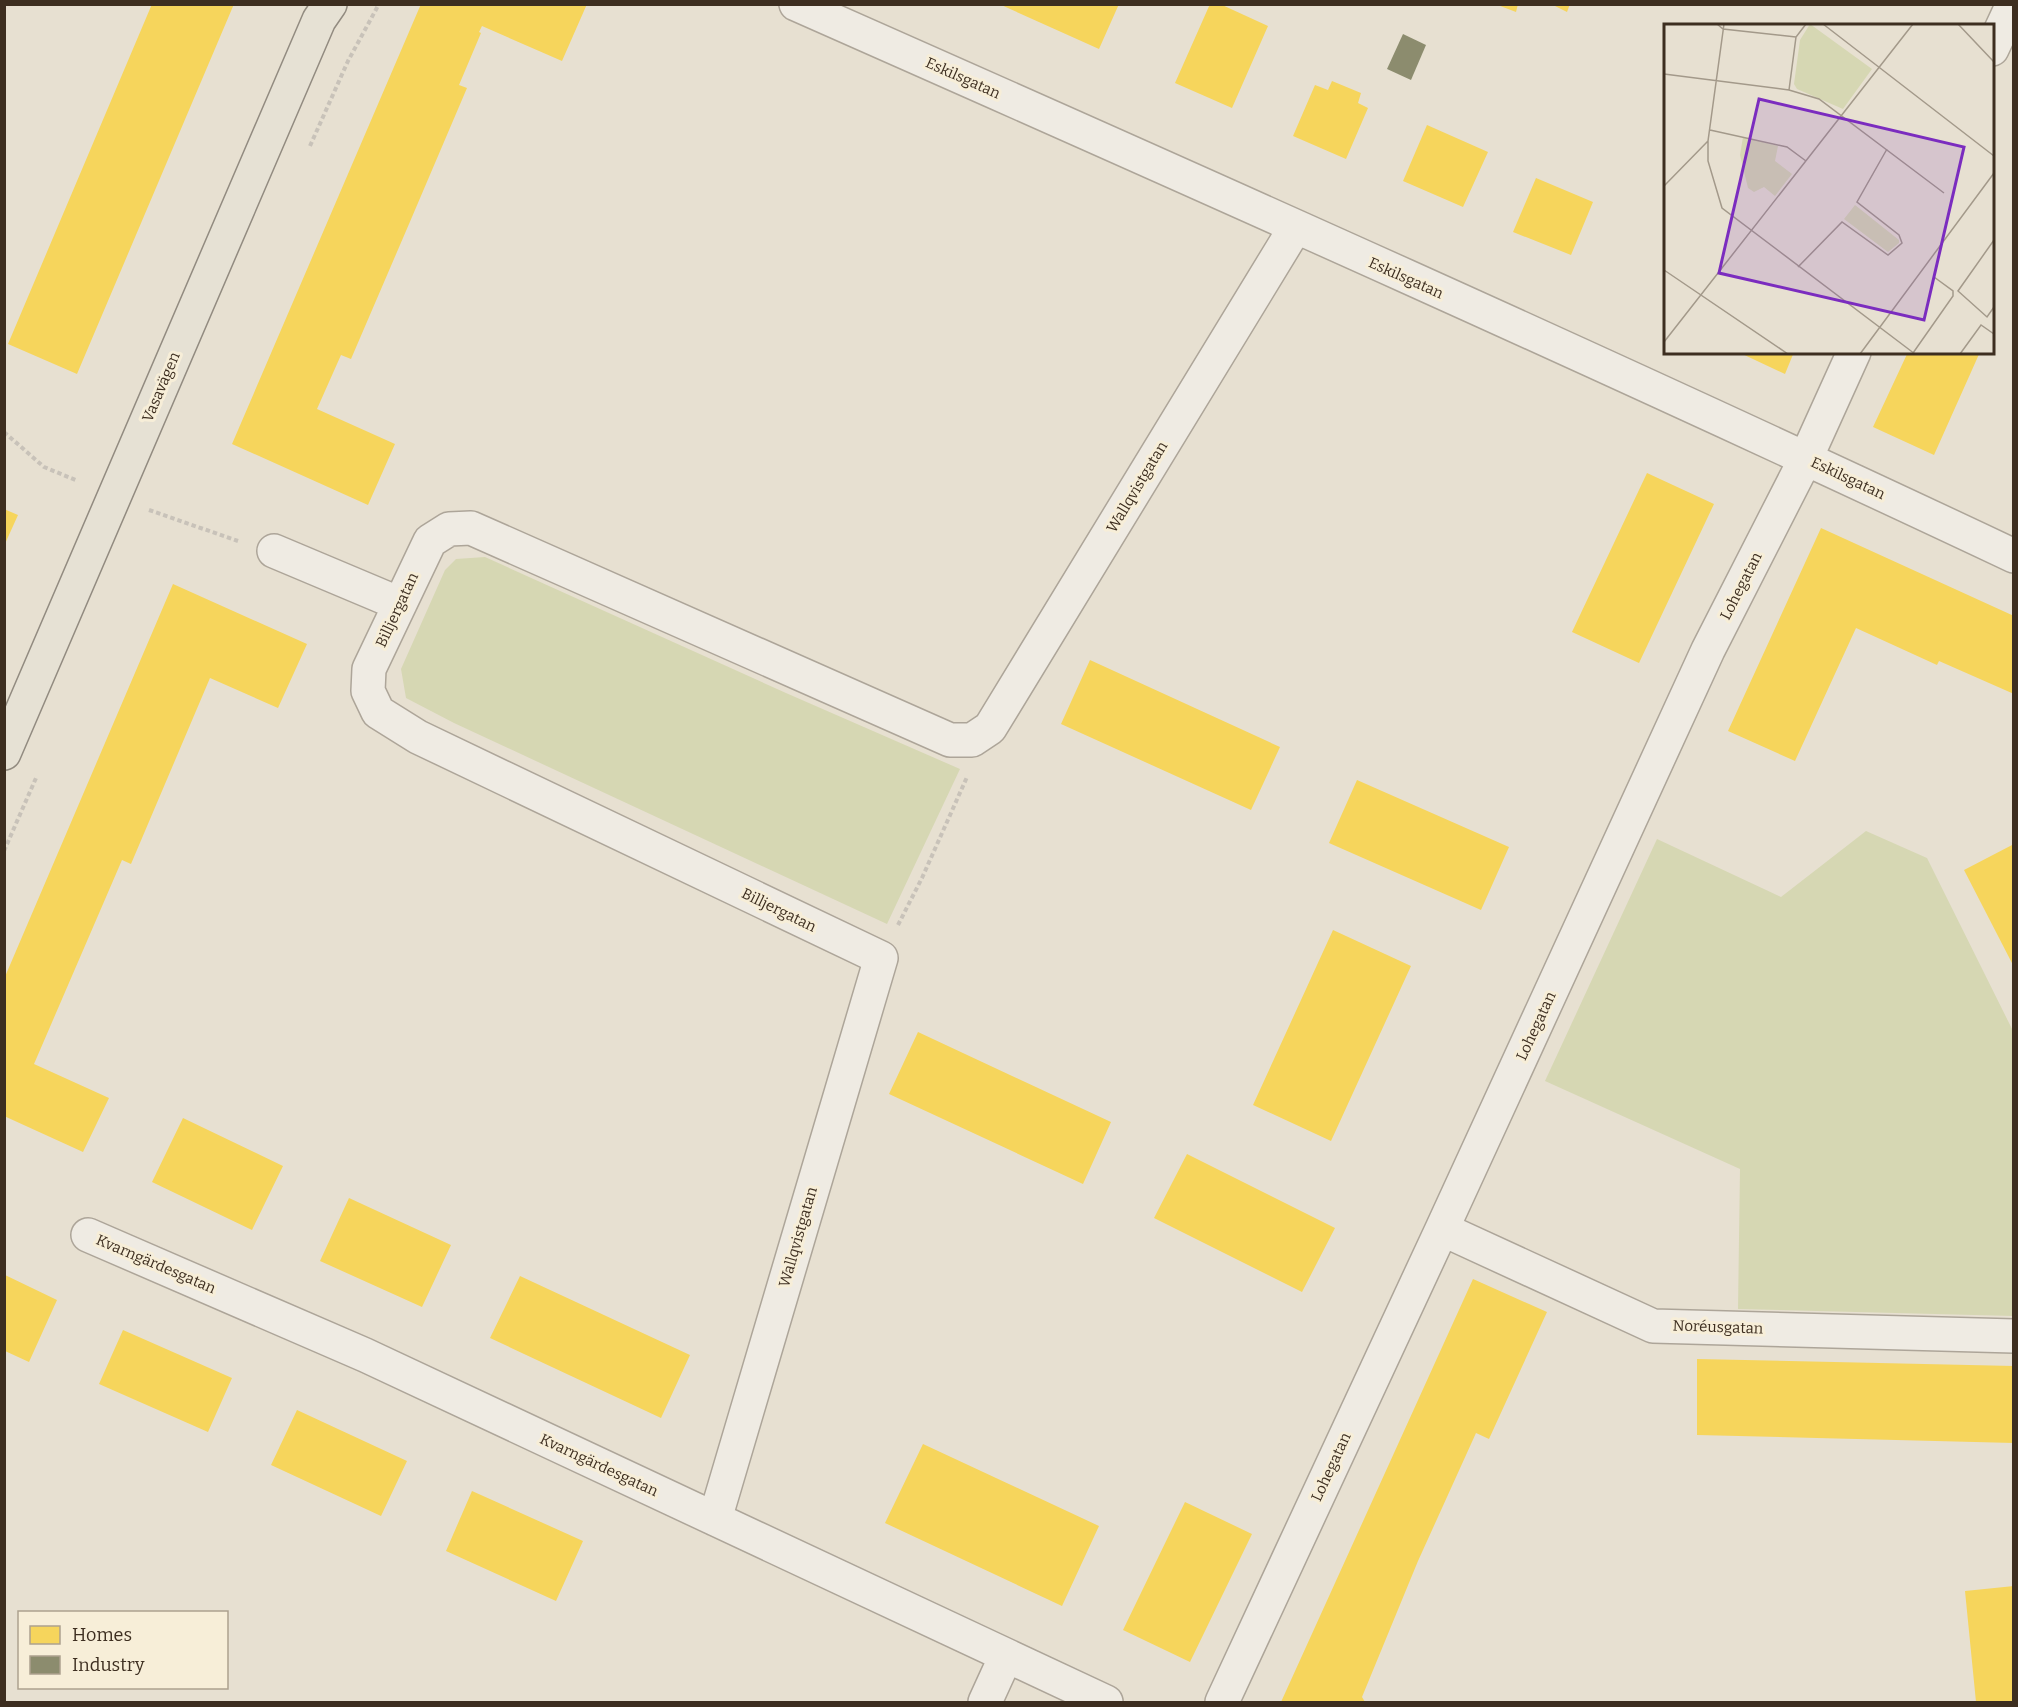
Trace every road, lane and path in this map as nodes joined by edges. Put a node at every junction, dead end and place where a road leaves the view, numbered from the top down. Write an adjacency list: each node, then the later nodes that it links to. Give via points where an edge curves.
1 (796, 4): 5 (street, Eskilsgatan)
2 (2013, 4): 4 (street)
3 (323, 10): 15 (main road, Vasavägen)
4 (1994, 45)
5 (1295, 228): 8 (street, Eskilsgatan); 14 (street, Wallqvistgatan)
6 (1853, 354): 8 (street, Lohegatan)
7 (4, 432): 9 (path, via 44,467)
8 (1806, 458): 12 (street, Eskilsgatan); 17 (street, Lohegatan, via 1708,650)
9 (85, 484)
10 (151, 510): 11 (path)
11 (274, 551): 13 (street)
12 (2013, 556)
13 (400, 604): 14 (street, Billjergatan, via 430,541 448,529 471,528 950,740); 16 (street, Billjergatan, via 369,669 368,691 378,712 418,737)
14 (981, 734): 16 (path, via 922,878)
15 (4, 753)
16 (879, 957): 20 (street, Wallqvistgatan)
17 (1442, 1229): 19 (street, Noréusgatan, via 1653,1326); 24 (street, Lohegatan)
18 (88, 1235): 20 (street, Kvarngärdesgatan, via 365,1355)
19 (2013, 1336)
20 (714, 1519): 21 (street, Kvarngärdesgatan)
21 (1006, 1656): 22 (street); 23 (street, Kvarngärdesgatan)
22 (985, 1702)
23 (1106, 1702)
24 (1222, 1702)

